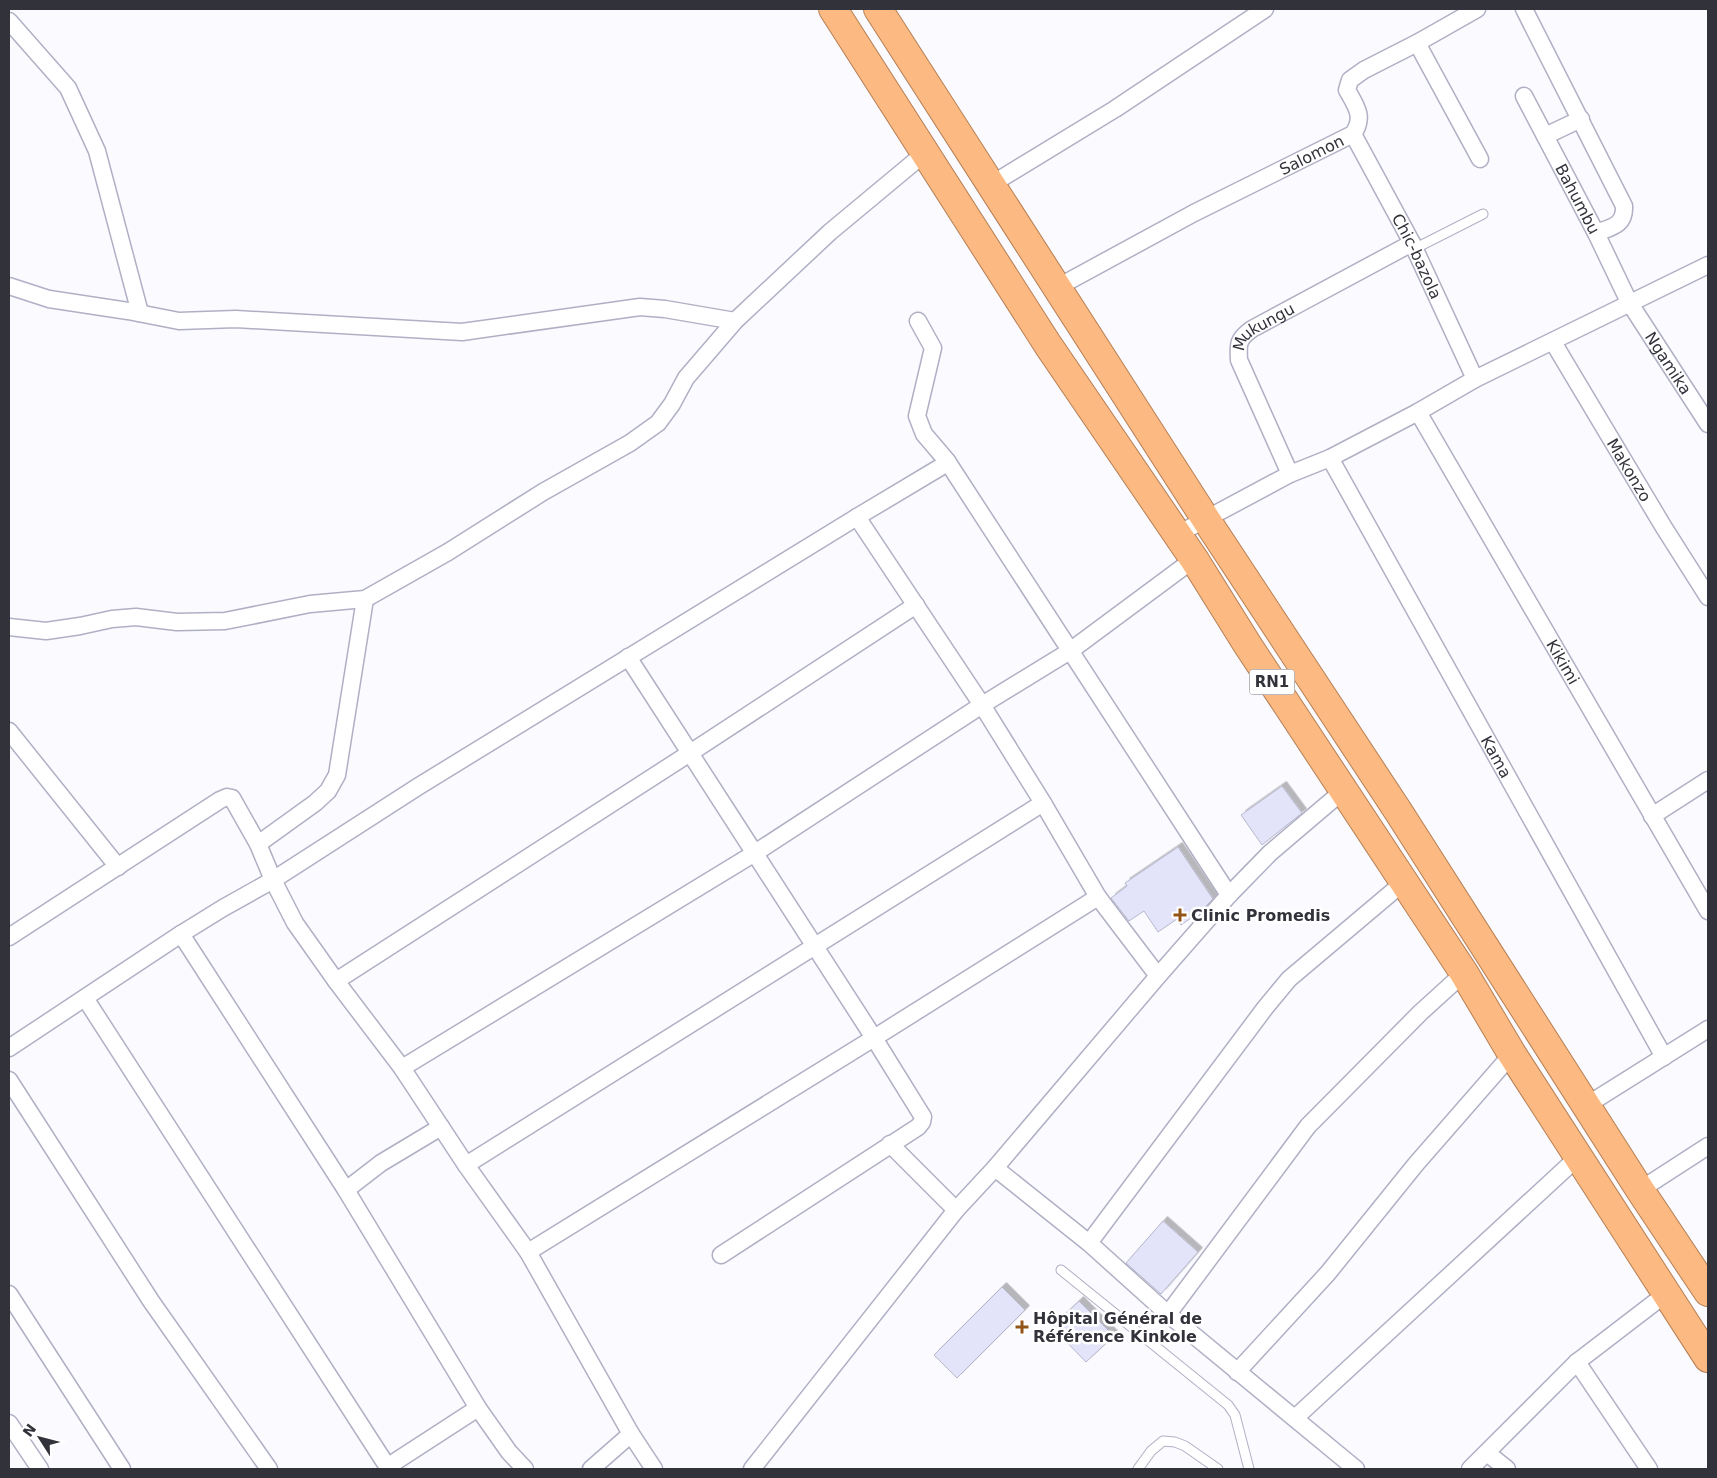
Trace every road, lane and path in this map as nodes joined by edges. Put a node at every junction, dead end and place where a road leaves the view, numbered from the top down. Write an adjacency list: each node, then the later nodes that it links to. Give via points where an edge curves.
1 (833, 9): 12 (highway, RN1)
2 (878, 9): 14 (highway, RN1)
3 (1265, 9): 14 (street, via 1115,109)
4 (1477, 9): 7 (street, Salomon)
5 (1524, 9): 9 (street)
6 (9, 21): 22 (street, via 68,88 97,151)
7 (1417, 42): 10 (street, Salomon, via 1350,80 1347,90 1360,118); 13 (street)
8 (1524, 96): 11 (street, Bahumbu)
9 (1581, 119): 11 (street); 16 (street, via 1624,206 1625,214 1620,223)
10 (1353, 134): 17 (street, Chic-bazola); 20 (street, Salomon, via 1194,213)
11 (1545, 136): 16 (street, Bahumbu)
12 (925, 153): 23 (street, via 830,232); 34 (highway, RN1, via 1048,345)
13 (1480, 159)
14 (992, 184): 20 (highway, RN1)
15 (1483, 214): 17 (lane)
16 (1596, 233): 21 (street, Bahumbu)
17 (1413, 246): 26 (street, Chic-bazola); 31 (street, Mukungu, via 1252,329 1238,344 1239,360)
18 (1708, 265): 21 (street)
19 (9, 286): 22 (street, via 49,299)
20 (1058, 287): 33 (highway, RN1)
21 (1629, 302): 25 (street); 28 (street, Ngamika)
22 (140, 313): 23 (street, via 178,321 236,319 462,332 640,307)
23 (735, 321): 37 (street, via 686,378 658,423 630,443)
24 (918, 321): 30 (street, via 933,348 917,416 924,434)
25 (1553, 342): 26 (street); 36 (street, Makonzo)
26 (1474, 379): 27 (street)
27 (1418, 412): 29 (street); 48 (street, Kikimi)
28 (1708, 424)
29 (1330, 458): 31 (street); 68 (street, Kama)
30 (948, 461): 32 (street); 40 (street)
31 (1290, 474): 33 (street)
32 (857, 517): 38 (street); 41 (street)
33 (1206, 518): 34 (street); 71 (highway, RN1)
34 (1178, 534): 35 (highway, RN1)
35 (1194, 559): 40 (street); 46 (highway, RN1)
36 (1708, 597)
37 (365, 599): 39 (street, via 310,604 225,621 136,618 46,631); 49 (street, via 337,775 328,792)
38 (916, 606): 42 (street); 44 (street)
39 (9, 627)
40 (1070, 651): 42 (street); 54 (street)
41 (628, 657): 44 (street); 52 (street)
42 (982, 705): 47 (street); 50 (street)
43 (9, 732): 51 (street)
44 (690, 753): 50 (street); 62 (street)
45 (1708, 780): 48 (street)
46 (1344, 790): 53 (highway, RN1); 54 (street, via 1270,853)
47 (1043, 803): 55 (street); 59 (street)
48 (1652, 816): 56 (street, Kikimi)
49 (258, 844): 51 (street, via 236,803 227,797); 52 (street)
50 (755, 853): 59 (street); 69 (street)
51 (118, 866): 58 (street)
52 (273, 880): 57 (street); 62 (street, via 294,923)
53 (1404, 882): 60 (highway, RN1); 81 (street, via 1289,979)
54 (1229, 894): 61 (street)
55 (1098, 897): 61 (street); 65 (street)
56 (1708, 911)
57 (181, 934): 63 (street); 78 (street)
58 (9, 936)
59 (815, 946): 65 (street); 76 (street)
60 (1464, 973): 67 (highway, RN1); 88 (street, via 1308,1126)
61 (1158, 976): 77 (street)
62 (336, 981): 69 (street)
63 (85, 998): 66 (street); 97 (street)
64 (1708, 1029): 68 (street)
65 (874, 1038): 73 (street, via 923,1117 918,1127); 82 (street)
66 (9, 1048)
67 (1512, 1054): 75 (highway, RN1); 91 (street, via 1416,1164 1328,1273)
68 (1664, 1057): 71 (street)
69 (402, 1068): 72 (street)
70 (9, 1080): 100 (street, via 152,1300)
71 (1587, 1105): 79 (highway, RN1)
72 (441, 1127): 76 (street); 78 (street, via 381,1163)
73 (890, 1144): 80 (street); 83 (street)
74 (1708, 1146): 79 (street)
75 (1578, 1157): 86 (highway, RN1); 93 (street)
76 (466, 1165): 82 (street)
77 (995, 1168): 80 (street); 81 (street)
78 (346, 1190): 92 (street)
79 (1640, 1190): 85 (highway, RN1)
80 (956, 1210): 104 (street)
81 (1089, 1243): 88 (street)
82 (528, 1252): 95 (street)
83 (721, 1255)
84 (1061, 1270): 107 (lane, via 1228,1405 1235,1415)
85 (1707, 1287)
86 (1667, 1293): 89 (highway, RN1); 90 (street)
87 (9, 1294): 99 (street)
88 (1168, 1314): 91 (street)
89 (1708, 1358)
90 (1577, 1362): 96 (street); 111 (street)
91 (1237, 1372): 93 (street)
92 (478, 1408): 97 (street); 101 (street)
93 (1295, 1418): 108 (street)
94 (9, 1423): 98 (street)
95 (631, 1434): 102 (street); 103 (street)
96 (1487, 1453): 109 (street); 110 (street)
97 (388, 1468)
98 (40, 1469)
99 (122, 1469)
100 (269, 1469)
101 (525, 1469)
102 (591, 1469)
103 (654, 1469)
104 (752, 1469)
105 (1138, 1469): 106 (lane, via 1163,1441 1185,1446)
106 (1218, 1469)
107 (1249, 1469)
108 (1356, 1469)
109 (1470, 1469)
110 (1507, 1469)
111 (1649, 1469)

